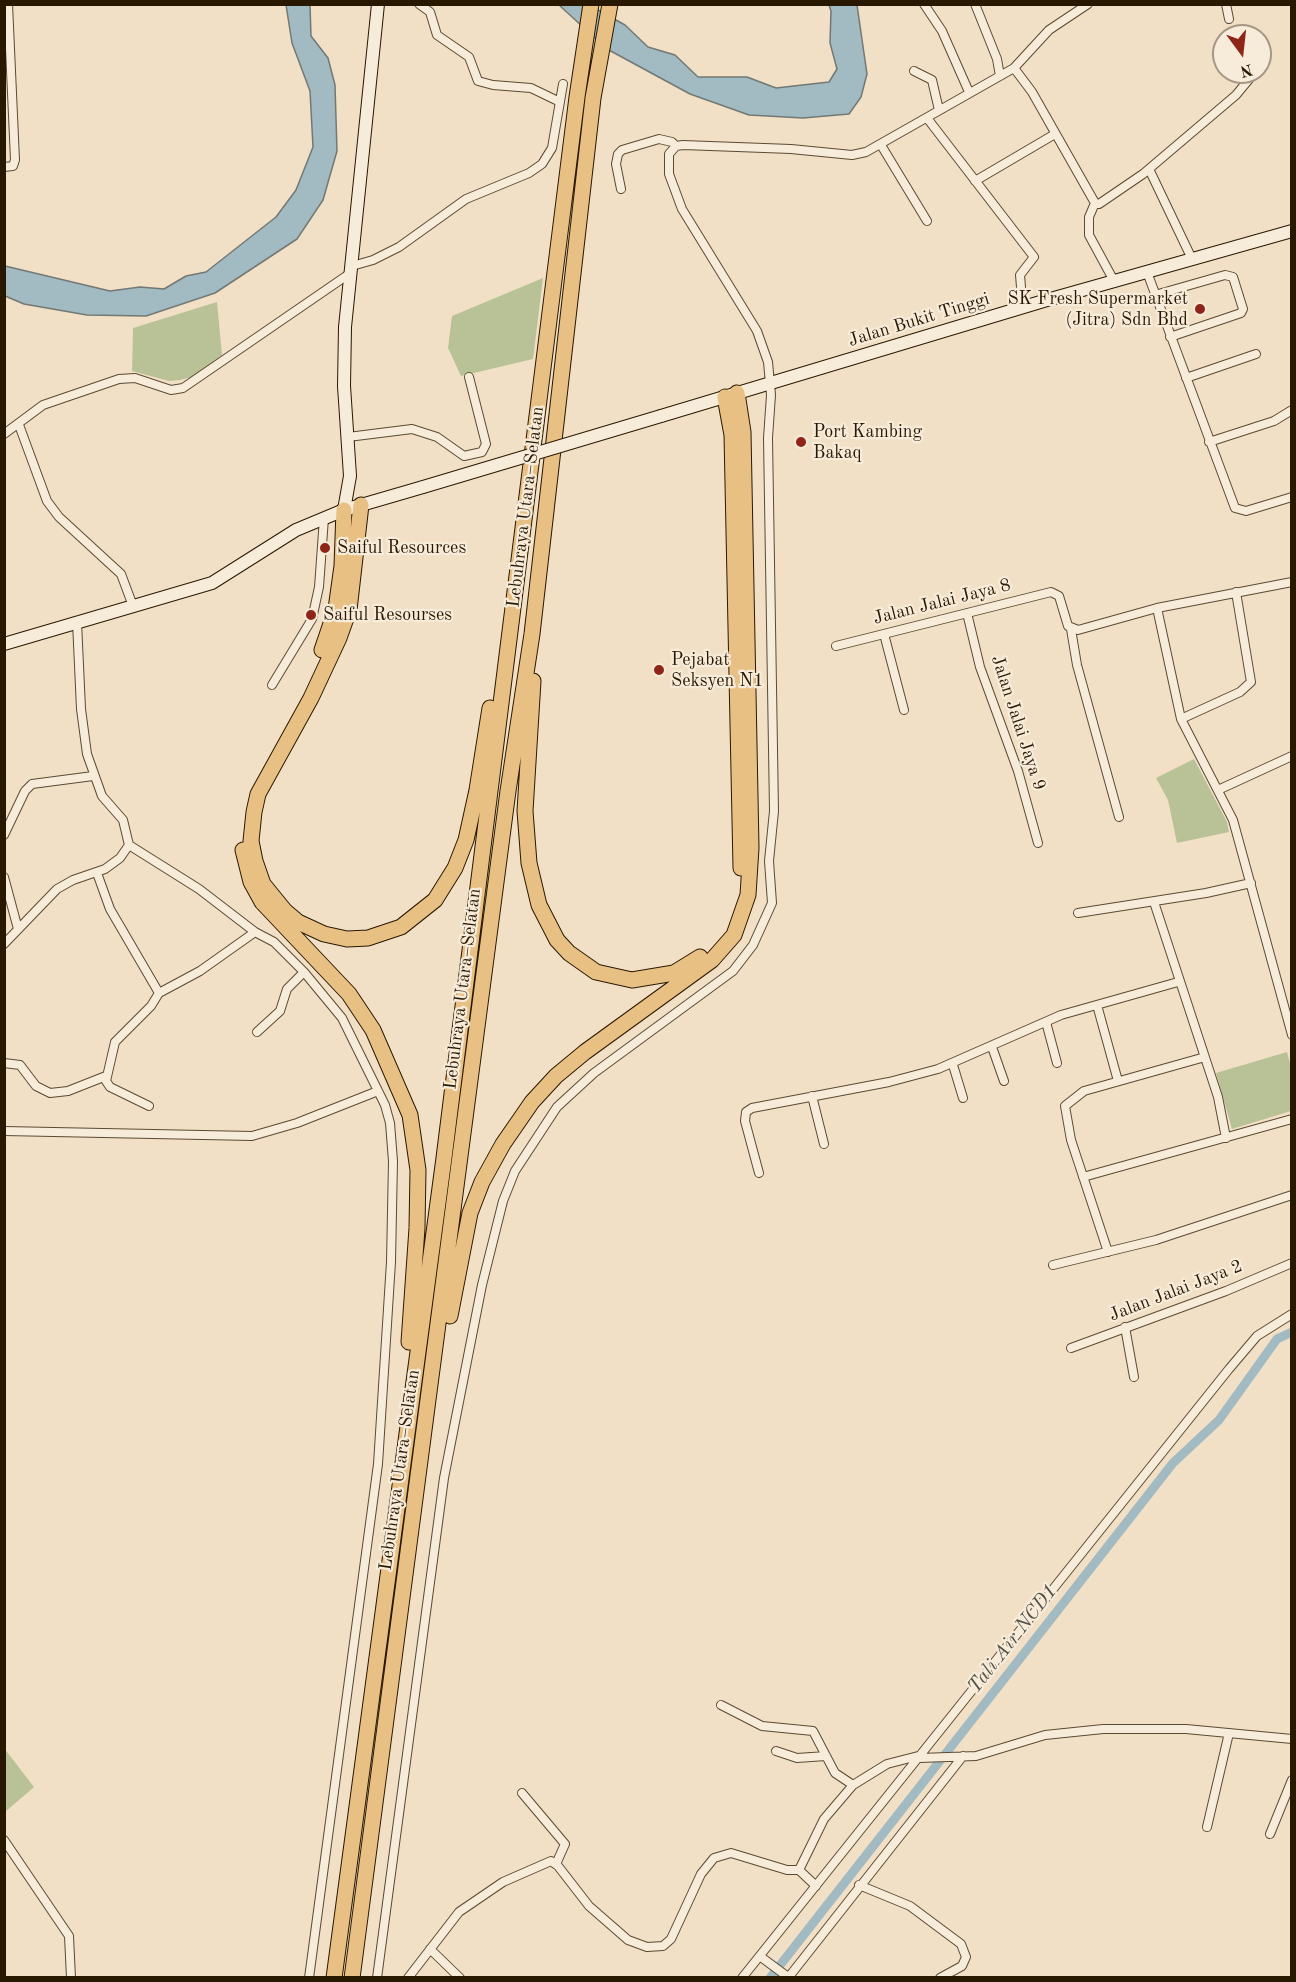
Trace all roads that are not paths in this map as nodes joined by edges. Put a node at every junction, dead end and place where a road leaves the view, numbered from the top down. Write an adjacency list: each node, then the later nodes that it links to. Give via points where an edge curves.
1 (8, 4): 11 (street)
2 (378, 4): 32 (main road)
3 (419, 4): 18 (street, via 430,12 437,35 468,57 478,81 531,88)
4 (591, 4): 53 (highway, Lebuhraya Utara–Selatan)
5 (610, 4): 61 (highway, Lebuhraya Utara–Selatan, via 593,98)
6 (924, 4): 17 (street, via 942,31)
7 (975, 4): 14 (street)
8 (1088, 4): 12 (street, via 1049,30)
9 (1226, 4): 10 (street)
10 (1229, 19)
11 (8, 56): 24 (street, via 15,160 13,166)
12 (1014, 68): 14 (street); 21 (street)
13 (914, 71): 19 (street, via 932,80)
14 (1000, 76): 17 (street)
15 (563, 84): 18 (street)
16 (1245, 84): 25 (street)
17 (969, 92): 19 (street)
18 (560, 102): 32 (street, via 552,148 537,169 466,199 399,248)
19 (939, 110): 20 (street)
20 (927, 118): 22 (street); 26 (street)
21 (1055, 134): 26 (street); 28 (street)
22 (880, 145): 23 (street, via 858,155); 29 (street)
23 (675, 146): 27 (street, via 659,139 622,150 616,164); 41 (street, via 667,163 682,209 759,335)
24 (4, 167)
25 (1149, 169): 28 (street, via 1102,204); 31 (street)
26 (975, 181): 35 (street, via 1034,257 1020,275)
27 (621, 189)
28 (1095, 203): 34 (street, via 1089,217 1089,235)
29 (927, 221)
30 (1292, 231): 31 (main road, Jalan Bukit Tinggi)
31 (1192, 259): 33 (main road, Jalan Bukit Tinggi)
32 (352, 269): 44 (street, via 183,388 171,390 129,377 50,402); 46 (main road, via 344,355)
33 (1147, 272): 34 (main road, Jalan Bukit Tinggi); 36 (street)
34 (1114, 281): 41 (main road, Jalan Bukit Tinggi)
35 (1021, 287)
36 (1155, 295): 37 (street); 37 (street, via 1225,275 1233,277 1241,313)
37 (1170, 337): 40 (street)
38 (1256, 354): 40 (street)
39 (469, 377): 46 (street, via 486,444 482,452 465,456 432,435 412,429)
40 (1186, 378): 47 (street)
41 (771, 383): 42 (main road, Jalan Bukit Tinggi); 142 (street, via 768,438 772,903 753,945 733,970 602,1067 557,1107 526,1151 502,1201 477,1304 444,1478)
42 (731, 395): 50 (main road, Jalan Bukit Tinggi, bridge); 61 (highway, via 741,883 730,922 692,965 674,973 632,980 596,972 557,940 539,905 529,863 525,811 535,656); 117 (highway, via 743,432 751,848 748,894 734,935 712,960 578,1058 532,1102 502,1144 470,1213 440,1370)
43 (1292, 410): 47 (street, via 1274,421)
44 (19, 425): 45 (street); 56 (street, via 46,501 121,574)
45 (4, 434)
46 (348, 437): 48 (main road)
47 (1209, 442): 49 (street, via 1238,510)
48 (350, 476): 50 (main road); 51 (main road)
49 (1292, 497)
50 (361, 505): 51 (main road, Jalan Bukit Tinggi); 53 (highway, via 349,610 311,698 258,794 252,827 255,861 263,884 298,922 324,934 368,938 401,927 435,900 455,868 477,790)
51 (344, 510): 52 (main road, Jalan Bukit Tinggi); 115 (highway, via 342,566 329,635 249,796 241,839 251,882 262,902 349,994 387,1057 410,1115 418,1170 409,1343)
52 (324, 518): 56 (main road, Jalan Bukit Tinggi, via 282,537 212,583); 65 (street, via 319,587 312,619)
53 (520, 546): 115 (highway, Lebuhraya Utara–Selatan)
54 (1292, 582): 55 (street)
55 (1236, 592): 57 (street); 67 (street, via 1251,682 1240,692)
56 (133, 606): 59 (main road, Jalan Bukit Tinggi)
57 (1157, 608): 60 (street); 67 (street)
58 (967, 613): 60 (street, Jalan Jalai Jaya 8, via 1056,593); 62 (street, Jalan Jalai Jaya 8); 73 (street, Jalan Jalai Jaya 9, via 980,667 1018,771)
59 (77, 622): 63 (main road, Jalan Bukit Tinggi); 69 (street, via 84,741)
60 (1071, 629): 71 (street, via 1077,665)
61 (531, 634): 117 (highway, Lebuhraya Utara–Selatan)
62 (884, 634): 64 (street, Jalan Jalai Jaya 8); 66 (street)
63 (4, 644)
64 (836, 646)
65 (272, 685)
66 (904, 711)
67 (1181, 719): 70 (street)
68 (1292, 756): 70 (street)
69 (93, 776): 72 (street, via 32,783); 74 (street, via 102,796 123,820)
70 (1218, 790): 77 (street, via 1233,820)
71 (1119, 817)
72 (4, 836)
73 (1038, 843)
74 (129, 845): 75 (street, via 120,858); 81 (street, via 199,889)
75 (97, 873): 80 (street, via 65,884); 85 (street, via 110,909)
76 (4, 877): 80 (street)
77 (1251, 883): 78 (street); 89 (street)
78 (1154, 902): 79 (street); 84 (street)
79 (1078, 913)
80 (18, 929): 82 (street)
81 (255, 932): 83 (street, via 274,942); 85 (street, via 200,971)
82 (4, 944)
83 (304, 972): 88 (street, via 287,989 280,1011); 98 (street, via 342,1018)
84 (1178, 982): 86 (street); 91 (street)
85 (159, 993): 95 (street, via 115,1042)
86 (1097, 1005): 87 (street); 97 (street)
87 (1046, 1022): 90 (street); 93 (street)
88 (257, 1032)
89 (1292, 1035)
90 (992, 1047): 94 (street); 96 (street)
91 (1205, 1057): 97 (street); 104 (street)
92 (4, 1063): 95 (street, via 21,1065 36,1086 50,1093 68,1091)
93 (1057, 1063)
94 (953, 1065): 99 (street); 100 (street)
95 (106, 1076): 101 (street, via 110,1087)
96 (1004, 1081)
97 (1118, 1081): 107 (street, via 1084,1091 1065,1106)
98 (378, 1091): 103 (street, via 252,1136); 139 (street, via 389,1118 393,1161 392,1262 378,1464)
99 (812, 1096): 105 (street); 106 (street, via 758,1106 746,1112 746,1127)
100 (963, 1098)
101 (149, 1107)
102 (1292, 1119): 104 (street)
103 (4, 1131)
104 (1226, 1138): 107 (street)
105 (824, 1144)
106 (759, 1173)
107 (1083, 1177): 109 (street)
108 (1292, 1195): 109 (street)
109 (1108, 1252): 111 (street)
110 (1292, 1263): 113 (street, Jalan Jalai Jaya 2)
111 (1053, 1265)
112 (1292, 1314): 124 (street, via 1257,1336 1229,1369 1068,1566)
113 (1125, 1327): 114 (street, Jalan Jalai Jaya 2); 116 (street)
114 (1071, 1348)
115 (415, 1365): 140 (highway, Lebuhraya Utara–Selatan)
116 (1134, 1377)
117 (432, 1381): 141 (highway, Lebuhraya Utara–Selatan)
118 (721, 1705): 122 (street, via 762,1726 813,1731)
119 (1228, 1733): 120 (street); 123 (street, via 1152,1728 1060,1732 976,1756); 128 (street)
120 (1292, 1739)
121 (776, 1750): 122 (street, via 797,1758)
122 (826, 1756): 126 (street, via 838,1777)
123 (959, 1756): 124 (street); 133 (street)
124 (924, 1757): 126 (street, via 887,1764); 134 (street, via 896,1784)
125 (1292, 1780): 129 (street)
126 (853, 1785): 132 (street, via 824,1819)
127 (522, 1793): 131 (street, via 565,1844)
128 (1207, 1827)
129 (1270, 1834)
130 (4, 1840): 138 (street, via 69,1936)
131 (556, 1864): 132 (street, via 586,1902 620,1933 631,1942 654,1948 671,1939 701,1874 717,1856 732,1853); 135 (street, via 545,1862 495,1887 451,1919)
132 (799, 1870): 134 (street)
133 (859, 1885): 137 (street); 146 (street, via 910,1906 962,1944 966,1957 962,1966)
134 (816, 1886): 136 (street)
135 (430, 1949): 143 (street); 144 (street)
136 (764, 1960): 137 (street); 145 (street)
137 (786, 1976)
138 (71, 1977)
139 (309, 1977)
140 (334, 1977)
141 (352, 1977)
142 (377, 1977)
143 (408, 1977)
144 (460, 1977)
145 (742, 1977)
146 (940, 1977)

